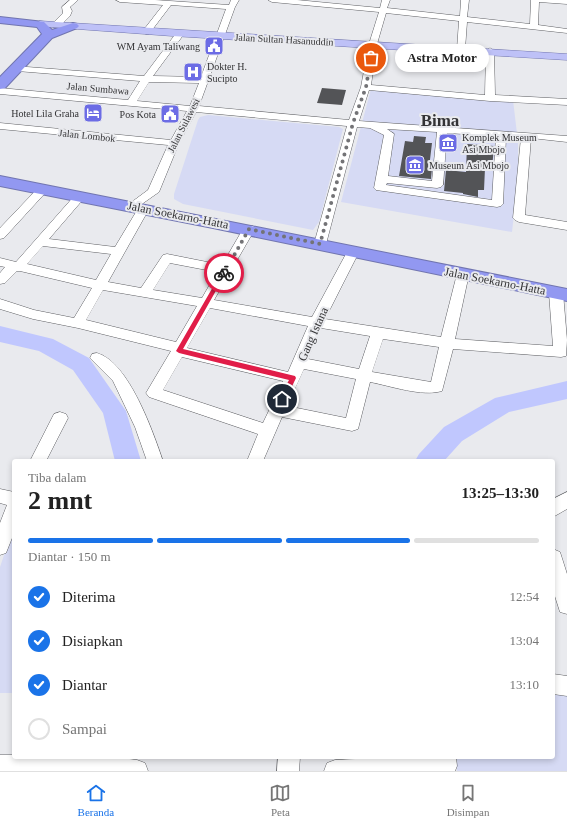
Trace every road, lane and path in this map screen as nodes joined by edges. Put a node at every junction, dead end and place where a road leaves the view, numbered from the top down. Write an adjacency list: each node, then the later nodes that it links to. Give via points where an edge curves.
1 (74, 0): 16 (street, via 66,7 67,14)
2 (120, 0): 3 (street)
3 (129, 0): 8 (street)
4 (272, 0): 10 (street)
5 (386, 0): 12 (street)
6 (465, 0): 13 (street)
7 (536, 0): 9 (street); 18 (street)
8 (168, 2): 11 (street); 20 (street)
9 (567, 2)
10 (329, 3): 12 (street)
11 (233, 4): 23 (street, Jalan Sulawesi)
12 (382, 10): 13 (street); 24 (street)
13 (464, 19): 18 (street); 25 (street)
14 (0, 21): 15 (highway, Jalan Sultan Hasanuddin)
15 (40, 24): 16 (main road, Jalan Sultan Hasanuddin); 22 (highway)
16 (56, 25): 17 (main road, Jalan Sultan Hasanuddin)
17 (73, 26): 20 (main road, Jalan Sultan Hasanuddin); 22 (highway)
18 (534, 27): 19 (street)
19 (567, 31)
20 (146, 32): 21 (main road, Jalan Sultan Hasanuddin)
21 (180, 34): 23 (main road, Jalan Sultan Hasanuddin); 29 (street)
22 (48, 35): 28 (highway)
23 (221, 36): 24 (main road, Jalan Sultan Hasanuddin); 30 (street, Jalan Sulawesi)
24 (373, 44): 25 (main road, Jalan Sultan Hasanuddin); 32 (street)
25 (461, 49): 26 (main road, Jalan Sultan Hasanuddin)
26 (490, 51): 27 (main road, Jalan Sultan Hasanuddin); 34 (street)
27 (567, 57)
28 (17, 68): 29 (street); 31 (highway)
29 (146, 79): 30 (street); 35 (street)
30 (204, 80): 37 (street, Jalan Sulawesi)
31 (0, 85)
32 (366, 87): 34 (street); 38 (street)
33 (0, 91): 35 (street, Jalan Sumbawa)
34 (490, 98): 36 (street)
35 (131, 102): 37 (street, Jalan Sumbawa)
36 (567, 102)
37 (194, 107): 38 (street, Jalan Sumbawa); 45 (street, Jalan Sulawesi)
38 (353, 123): 39 (street, Jalan Sumbawa); 56 (street)
39 (371, 125): 41 (street, Jalan Sumbawa); 46 (street, via 389,134)
40 (0, 126): 45 (street, Jalan Lombok)
41 (442, 130): 42 (street, Jalan Sumbawa); 46 (street, via 436,185)
42 (501, 134): 43 (street, Jalan Sumbawa); 46 (street, via 497,204 380,188)
43 (526, 136): 44 (street, Jalan Sumbawa); 52 (street, via 519,218)
44 (567, 139)
45 (174, 143): 49 (street, Jalan Sulawesi)
46 (382, 179)
47 (0, 181): 48 (highway, Jalan Soekarno-Hatta)
48 (43, 189): 50 (highway, Jalan Soekarno-Hatta); 54 (street)
49 (153, 192): 51 (street); 51 (street)
50 (80, 196): 51 (highway, Jalan Soekarno-Hatta); 55 (street)
51 (143, 209): 53 (highway, Jalan Soekarno-Hatta); 57 (street)
52 (567, 226)
53 (249, 229): 56 (highway, Jalan Soekarno-Hatta); 61 (street)
54 (0, 235)
55 (40, 242): 57 (street); 60 (street)
56 (320, 244): 58 (highway, Jalan Soekarno-Hatta)
57 (120, 251): 64 (street)
58 (353, 252): 62 (highway, Jalan Soekarno-Hatta); 70 (street, Gang Istana)
59 (0, 262): 60 (street)
60 (16, 266): 63 (street); 64 (street)
61 (225, 270): 65 (street, via 168,258); 68 (street)
62 (463, 274): 66 (highway, Jalan Soekarno-Hatta); 72 (street)
63 (0, 280)
64 (100, 285): 65 (street); 69 (street)
65 (144, 293): 68 (street)
66 (561, 294): 72 (street, via 561,352)
67 (0, 304): 69 (street)
68 (206, 304): 70 (street); 73 (street)
69 (78, 323): 73 (street)
70 (316, 323): 71 (street); 75 (street, Gang Istana)
71 (378, 332): 72 (street); 76 (street)
72 (446, 343): 76 (street, via 437,387 424,387)
73 (180, 349): 77 (street); 80 (street, via 154,393)
74 (97, 358): 82 (street, via 119,378)
75 (300, 362): 76 (street); 77 (street, Gang Istana)
76 (364, 375): 78 (street, via 352,425)
77 (292, 378): 78 (street, Gang Istana)
78 (277, 410): 80 (street, Gang Istana)
79 (60, 418): 81 (street)
80 (267, 431): 83 (street, Gang Istana)
81 (39, 459)
82 (153, 459)
83 (256, 459)
84 (0, 496): 86 (street)
85 (567, 498): 87 (street)
86 (12, 499)
87 (555, 507)
88 (12, 520): 89 (street)
89 (0, 547)
90 (555, 565): 91 (street)
91 (567, 605)
92 (555, 684): 93 (street)
93 (567, 686)
94 (289, 759): 101 (street)
95 (89, 761): 99 (street); 100 (street)
96 (380, 763): 97 (street); 102 (street)
97 (445, 765)
98 (0, 766): 99 (street)
99 (53, 768)
100 (136, 771)
101 (288, 771)
102 (335, 771)

